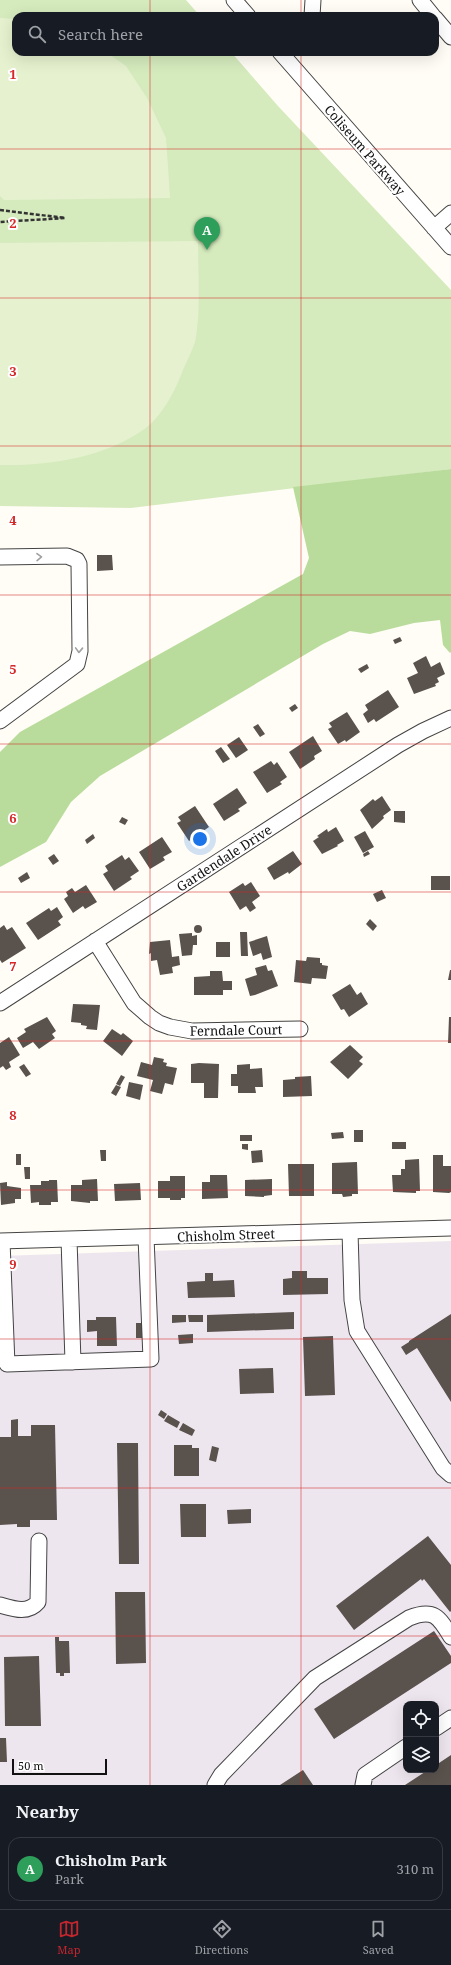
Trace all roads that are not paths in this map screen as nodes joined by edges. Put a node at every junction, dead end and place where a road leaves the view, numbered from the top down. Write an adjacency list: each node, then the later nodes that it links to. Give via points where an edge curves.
1 (234, 0): 4 (street)
2 (313, 0): 5 (street)
3 (420, 0): 6 (street)
4 (244, 12)
5 (312, 12)
6 (430, 12)
7 (439, 23): 8 (street)
8 (451, 37)
9 (284, 56): 11 (street, Coliseum Parkway)
10 (451, 213): 11 (street)
11 (434, 228): 12 (street, Coliseum Parkway)
12 (451, 247)
13 (0, 557): 15 (street, one-way to 15, via 67,556 77,560 80,651 76,664)
14 (451, 718): 16 (street, Gardendale Drive, via 423,730 398,745)
15 (0, 721)
16 (95, 941): 17 (street, Gardendale Drive); 18 (street, Ferndale Court, via 134,1003 164,1025 192,1031)
17 (0, 1003)
18 (300, 1029)
19 (451, 1228): 20 (street, Chisholm Street)
20 (350, 1231): 21 (street, Chisholm Street); 25 (street, via 352,1300 357,1330 443,1468)
21 (146, 1237): 22 (street, Chisholm Street); 24 (street, via 151,1359)
22 (69, 1239): 23 (street, Chisholm Street); 24 (street)
23 (1, 1241): 24 (street, via 7,1364)
24 (74, 1362)
25 (451, 1475)
26 (39, 1541): 27 (street, via 38,1602 33,1608 24,1610)
27 (0, 1605)
28 (451, 1637): 32 (street, via 441,1621 432,1614 421,1613 409,1618 315,1678 221,1775)
29 (451, 1718): 30 (street)
30 (439, 1726)
31 (403, 1749): 33 (street, via 365,1775)
32 (215, 1785)
33 (363, 1785)

